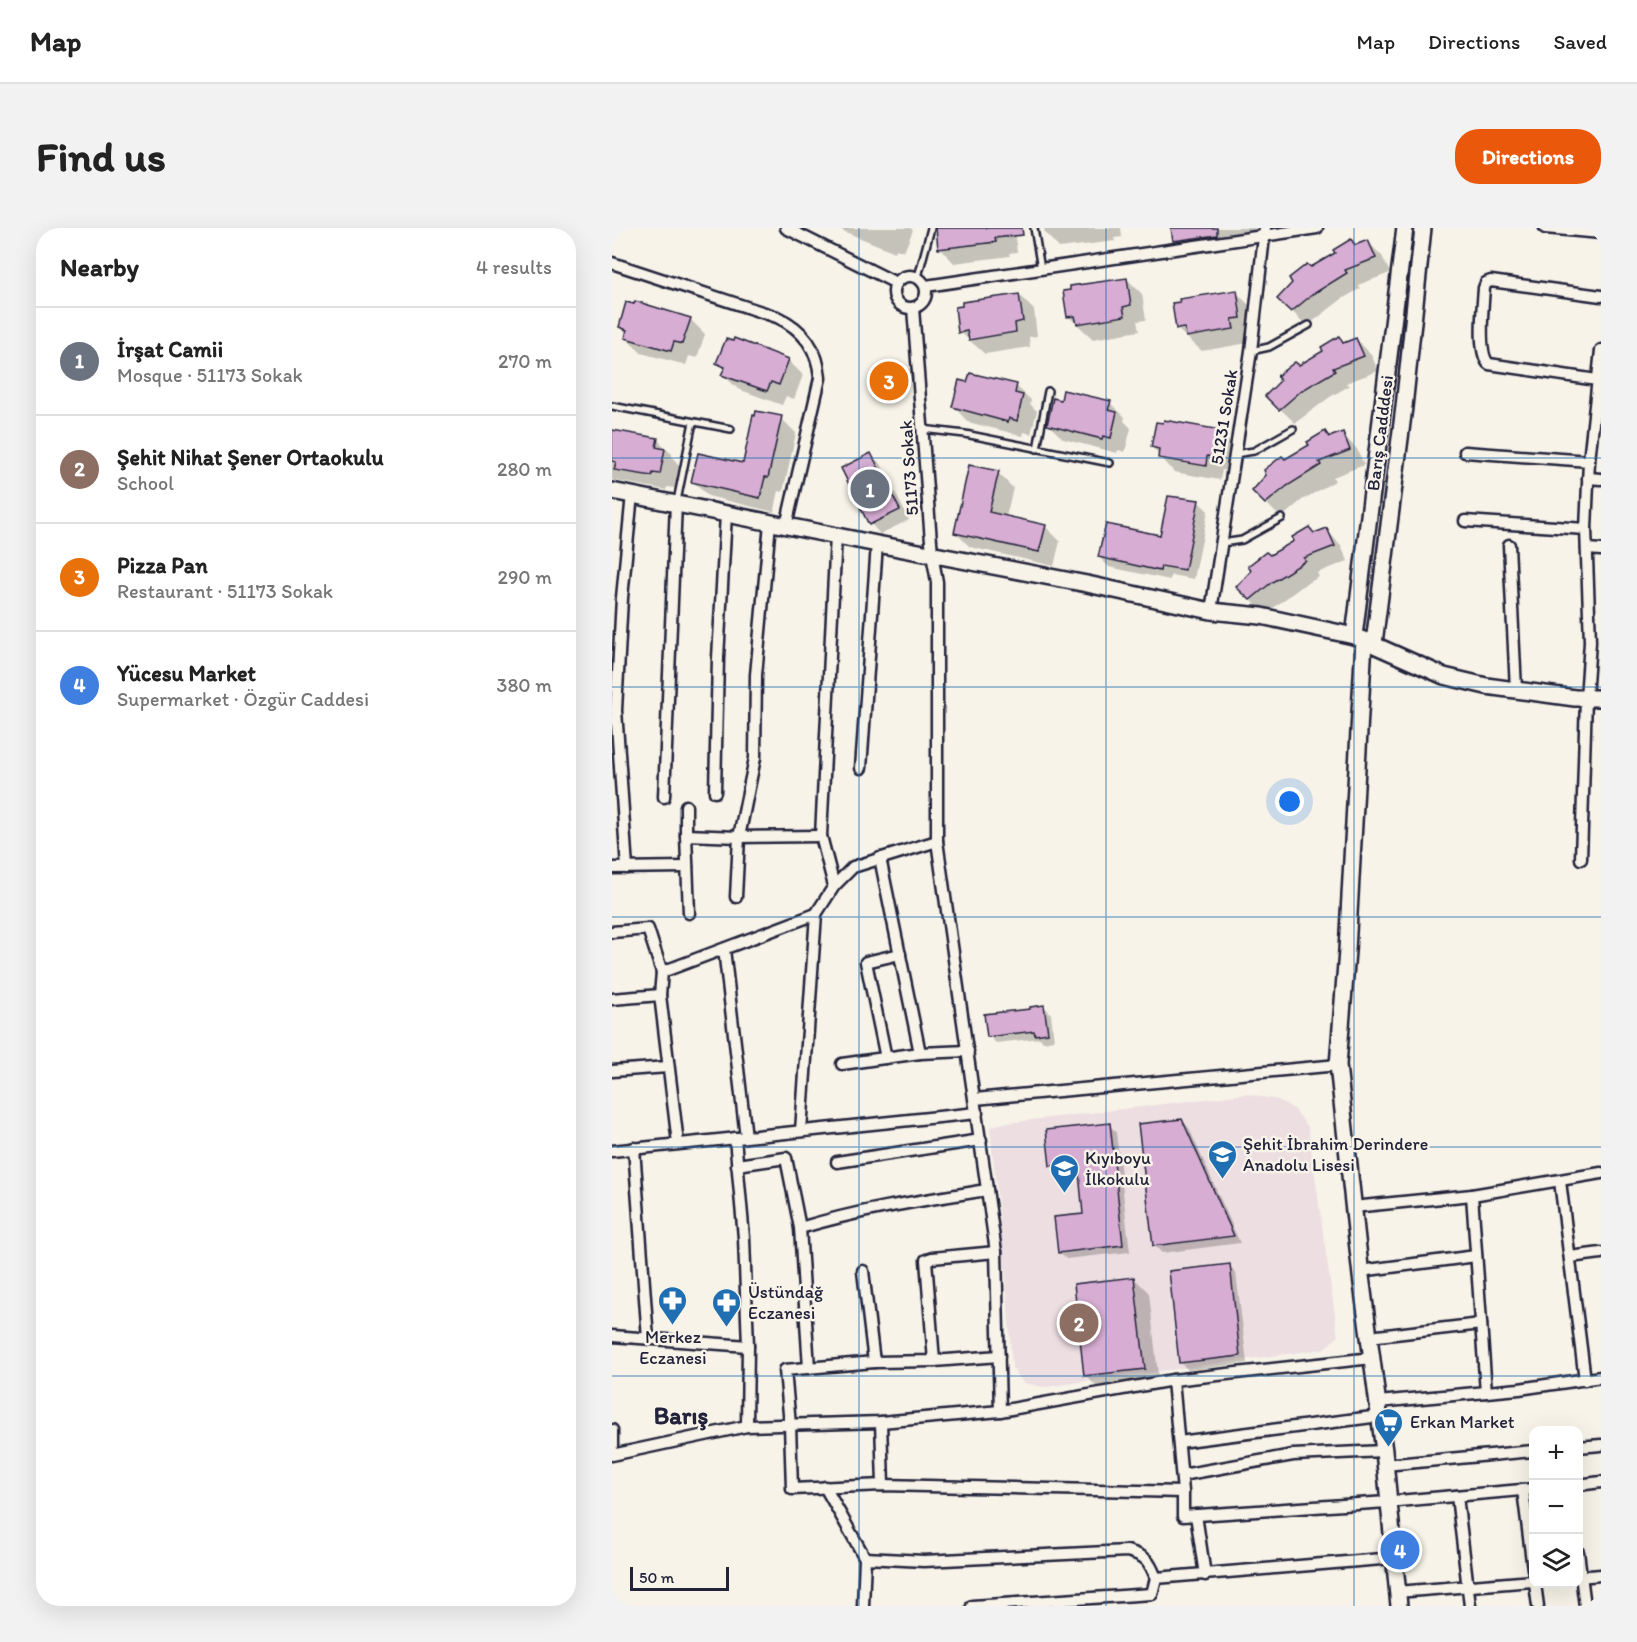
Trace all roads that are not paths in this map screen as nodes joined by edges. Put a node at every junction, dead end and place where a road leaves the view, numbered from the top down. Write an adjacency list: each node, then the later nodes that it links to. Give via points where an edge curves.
1 (786, 228): 9 (street)
2 (931, 228): 13 (lane)
3 (1034, 228): 12 (lane)
4 (1317, 228): 8 (street)
5 (1405, 228): 54 (main road, Barış Cadddesi)
6 (1423, 228): 54 (main road, Barış Cadddesi, via 1404,407)
7 (1545, 228): 10 (street)
8 (1265, 231): 12 (street); 19 (street, 51231 Sokak)
9 (805, 232): 14 (street)
10 (1601, 233)
11 (612, 263): 42 (street, via 777,317 799,330 810,344 820,378)
12 (1041, 269): 13 (street)
13 (922, 282): 14 (street, via 909,275); 16 (street, via 927,291 923,302)
14 (896, 283): 16 (street, via 898,303)
15 (1601, 296): 20 (street, via 1491,281 1484,288 1485,361)
16 (913, 308): 26 (street, 51173 Sokak)
17 (1309, 325): 19 (lane, via 1269,347)
18 (1601, 350): 20 (street)
19 (1251, 351): 30 (street, 51231 Sokak)
20 (1597, 380): 22 (street)
21 (1048, 391): 28 (lane)
22 (1598, 396): 31 (street)
23 (612, 406): 24 (lane)
24 (693, 422): 25 (lane); 37 (lane)
25 (731, 429)
26 (922, 429): 28 (lane); 50 (street, 51173 Sokak)
27 (1293, 429): 30 (lane, via 1254,451)
28 (1037, 448): 32 (lane)
29 (1465, 452): 31 (street)
30 (1235, 454): 45 (street, 51231 Sokak)
31 (1588, 460): 33 (street)
32 (1110, 463)
33 (1588, 478): 34 (street); 43 (street)
34 (1601, 479)
35 (612, 491): 36 (main road)
36 (632, 494): 37 (main road); 57 (street)
37 (676, 502): 38 (main road); 60 (street)
38 (726, 514): 41 (main road); 59 (street)
39 (1282, 518): 45 (lane, via 1242,540)
40 (1465, 520): 43 (street)
41 (770, 523): 42 (main road); 64 (street, via 756,675 755,758)
42 (786, 526): 44 (main road)
43 (1586, 530): 48 (street)
44 (836, 536): 46 (main road); 63 (street)
45 (1221, 543): 53 (street, 51231 Sokak)
46 (877, 544): 50 (main road); 58 (street)
47 (1509, 545): 55 (street)
48 (1587, 549): 49 (street); 51 (street)
49 (1601, 550)
50 (932, 554): 53 (main road); 65 (street, 51173 Sokak, via 937,582)
51 (1588, 601): 52 (street); 56 (street)
52 (1601, 601)
53 (1211, 611): 54 (main road, via 1262,616)
54 (1364, 639): 55 (main road, via 1444,676); 85 (main road)
55 (1516, 690): 56 (main road)
56 (1593, 698): 67 (street)
57 (614, 710): 70 (street)
58 (861, 768)
59 (715, 792)
60 (664, 797)
61 (686, 806): 62 (street)
62 (686, 835): 64 (street); 68 (street)
63 (821, 836): 64 (street); 71 (street)
64 (739, 837): 72 (street)
65 (937, 841): 66 (street); 81 (street, 51173 Sokak)
66 (880, 858): 71 (street, via 853,867); 77 (street)
67 (1581, 859)
68 (687, 867): 70 (street); 73 (street)
69 (612, 868): 70 (street)
70 (627, 868)
71 (834, 886): 74 (street)
72 (736, 897)
73 (689, 913)
74 (816, 914): 76 (street); 90 (street)
75 (612, 932): 78 (street, via 648,929)
76 (724, 950): 78 (street); 91 (street)
77 (900, 954): 82 (street); 83 (street, via 866,962)
78 (662, 972): 79 (street)
79 (660, 995): 80 (street); 86 (street)
80 (612, 999)
81 (968, 1051): 82 (street); 88 (street, 51173 Sokak)
82 (920, 1053): 83 (street)
83 (886, 1058): 84 (street)
84 (842, 1064)
85 (1338, 1065): 88 (street); 102 (main road)
86 (668, 1067): 87 (street); 93 (street)
87 (612, 1071)
88 (975, 1099): 89 (street, 51173 Sokak)
89 (976, 1113): 90 (street); 92 (street, 51173 Sokak)
90 (801, 1131): 91 (street)
91 (740, 1137): 93 (street); 97 (street)
92 (981, 1140): 96 (street); 100 (street, 51173 Sokak)
93 (678, 1143): 94 (street)
94 (633, 1148): 95 (street); 113 (street)
95 (612, 1151)
96 (837, 1162)
97 (737, 1165): 103 (street, via 786,1158); 114 (street)
98 (1601, 1173): 99 (street)
99 (1560, 1181): 101 (street); 107 (street)
100 (987, 1190): 103 (street, via 891,1204); 104 (street, 51173 Sokak)
101 (1472, 1195): 102 (street); 106 (street)
102 (1353, 1207): 109 (main road)
103 (800, 1228): 119 (street)
104 (996, 1252): 115 (street, 51173 Sokak); 117 (street, via 926,1260)
105 (1601, 1253): 107 (street)
106 (1476, 1256): 109 (street); 110 (street)
107 (1570, 1257): 122 (street)
108 (863, 1271): 118 (street)
109 (1360, 1271): 112 (main road)
110 (1481, 1324): 112 (street); 123 (street)
111 (612, 1336): 113 (street)
112 (1369, 1336): 116 (main road)
113 (648, 1339): 114 (street)
114 (748, 1346): 128 (street)
115 (999, 1356): 117 (street); 125 (street, 51173 Sokak)
116 (1372, 1358): 121 (street); 124 (main road)
117 (934, 1361): 118 (street)
118 (874, 1362): 119 (street)
119 (809, 1368): 127 (street, via 785,1371)
120 (1601, 1377): 122 (street)
121 (1173, 1380): 125 (street); 130 (street)
122 (1585, 1380): 123 (street)
123 (1486, 1392): 124 (street)
124 (1379, 1409): 130 (street); 136 (main road)
125 (1000, 1411): 126 (street)
126 (881, 1422): 127 (street); 140 (street)
127 (790, 1425): 128 (street); 141 (street, via 792,1489)
128 (747, 1426): 135 (street)
129 (612, 1430): 132 (street)
130 (1179, 1442): 137 (street)
131 (1601, 1445): 133 (street)
132 (612, 1446)
133 (1583, 1447)
134 (1529, 1451): 136 (street)
135 (612, 1455)
136 (1384, 1458): 137 (street, via 1293,1455); 145 (main road)
137 (1182, 1474): 143 (street)
138 (1601, 1482): 139 (street)
139 (1583, 1484)
140 (883, 1485): 141 (street); 143 (street)
141 (825, 1487): 148 (street)
142 (1528, 1489): 144 (street); 147 (street)
143 (1183, 1492): 146 (street, via 1183,1516)
144 (1456, 1496): 145 (street); 155 (street)
145 (1387, 1503): 146 (street); 149 (main road)
146 (1196, 1515): 150 (street)
147 (1531, 1534)
148 (865, 1558): 153 (street, via 924,1561 1127,1551 1142,1554); 159 (street)
149 (1394, 1558): 150 (street); 158 (main road)
150 (1205, 1575): 153 (street)
151 (1601, 1575): 152 (street)
152 (1583, 1577)
153 (1156, 1578): 160 (street, via 1152,1594)
154 (1529, 1582): 155 (street)
155 (1468, 1586): 158 (street); 161 (street)
156 (1535, 1588): 162 (street)
157 (1582, 1588): 163 (street)
158 (1398, 1599)
159 (863, 1606)
160 (972, 1606)
161 (1470, 1606)
162 (1538, 1606)
163 (1585, 1606)

